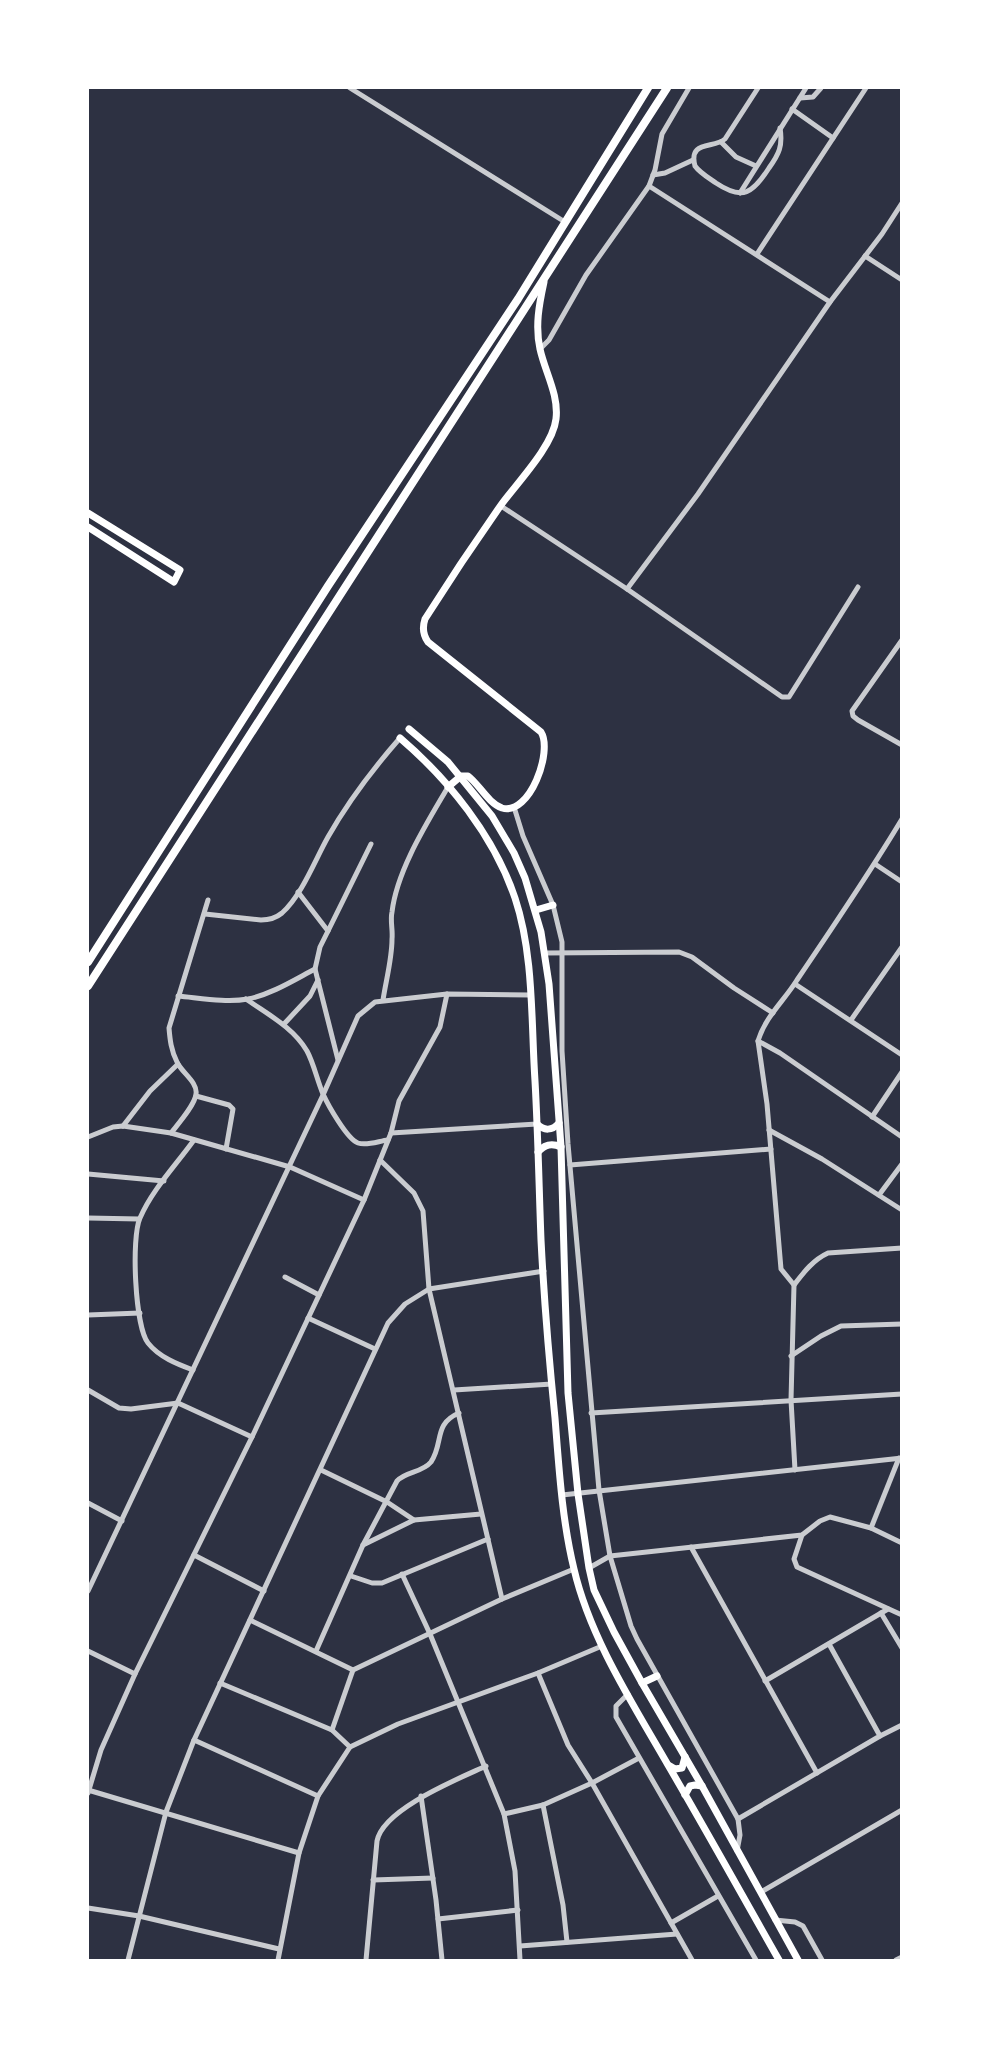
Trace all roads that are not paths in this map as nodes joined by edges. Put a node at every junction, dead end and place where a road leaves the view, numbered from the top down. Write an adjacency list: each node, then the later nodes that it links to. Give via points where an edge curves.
1 (350, 88): 20 (street)
2 (648, 88): 20 (highway)
3 (667, 88): 24 (highway)
4 (689, 88): 16 (street, via 662,134)
5 (806, 88): 9 (street)
6 (821, 88): 9 (street, via 813,97)
7 (866, 88): 12 (street)
8 (755, 89): 13 (street)
9 (800, 98): 10 (street)
10 (792, 109): 11 (street); 12 (street)
11 (780, 128): 15 (street); 18 (street, via 782,142 778,156 758,186)
12 (833, 138): 21 (street)
13 (721, 142): 14 (street, via 701,146); 15 (street, via 736,157)
14 (693, 160): 16 (street); 18 (street, via 699,171 726,189)
15 (756, 166): 18 (street)
16 (653, 175): 17 (street)
17 (649, 186): 21 (street); 26 (street, via 578,287 549,340)
18 (740, 193)
19 (902, 203): 22 (street)
20 (565, 222): 52 (highway)
21 (757, 254): 25 (street)
22 (865, 256): 23 (street); 25 (street)
23 (902, 280)
24 (544, 282): 26 (main road, via 537,318); 56 (highway)
25 (830, 302): 31 (street, via 707,481)
26 (540, 349): 27 (main road, via 555,398 555,426 544,448)
27 (501, 506): 31 (street); 38 (main road, via 425,619 423,631 431,645 544,736 545,753 535,782 525,799)
28 (88, 513): 29 (main road, via 180,570 174,582)
29 (88, 527)
30 (858, 587): 31 (street, via 786,698 774,693)
31 (627, 589)
32 (902, 640): 35 (street, via 852,711 858,720)
33 (410, 729): 36 (main road)
34 (400, 738): 37 (main road); 43 (street, via 353,795)
35 (902, 746)
36 (461, 776): 37 (main road); 38 (main road, via 470,778 497,805); 46 (main road, via 486,806 504,836 525,878)
37 (448, 787): 58 (main road, via 482,831 507,878 526,944); 61 (street, via 405,869 394,900 391,951)
38 (514, 807): 45 (street)
39 (902, 819): 41 (street)
40 (371, 844): 48 (street)
41 (875, 864): 42 (street); 55 (street)
42 (902, 882)
43 (298, 892): 47 (street, via 283,912 269,920); 48 (street)
44 (208, 900): 47 (street)
45 (553, 905): 46 (main road); 50 (street)
46 (536, 910): 51 (main road)
47 (205, 914): 59 (street)
48 (328, 930): 53 (street)
49 (902, 947): 63 (street)
50 (563, 952): 51 (street); 62 (street, via 679,952 692,957); 89 (street, via 562,1051)
51 (545, 954): 73 (main road)
52 (88, 962)
53 (315, 969): 54 (street); 60 (street, via 272,991)
54 (318, 980): 64 (street, via 310,996); 67 (street)
55 (795, 984): 62 (street); 63 (street)
56 (88, 986)
57 (447, 994): 58 (street); 61 (street); 78 (street, via 440,1027 399,1101)
58 (530, 995): 74 (main road)
59 (178, 996): 60 (street); 68 (street, via 169,1028 170,1046)
60 (246, 999): 64 (street)
61 (383, 1000): 67 (street, via 369,1005 358,1016)
62 (773, 1012): 65 (street, via 762,1027)
63 (851, 1020): 66 (street)
64 (284, 1024): 70 (street, via 307,1051)
65 (758, 1041): 72 (street); 76 (street)
66 (902, 1055)
67 (338, 1060): 70 (street)
68 (178, 1064): 71 (street, via 195,1087); 75 (street)
69 (902, 1072): 72 (street)
70 (323, 1095): 82 (street, via 348,1136 356,1143); 90 (street)
71 (196, 1096): 77 (street); 84 (street, via 233,1109)
72 (872, 1117): 80 (street)
73 (559, 1123): 74 (main road, via 548,1129); 83 (main road)
74 (537, 1124): 78 (street); 86 (main road)
75 (123, 1126): 77 (street); 79 (street)
76 (769, 1130): 85 (street); 93 (street)
77 (171, 1133): 81 (street)
78 (391, 1133): 82 (street)
79 (88, 1137)
80 (902, 1137)
81 (194, 1140): 84 (street); 92 (street)
82 (388, 1140): 87 (street)
83 (561, 1147): 86 (main road, via 546,1145); 124 (main road, via 568,1393)
84 (226, 1149): 90 (street)
85 (770, 1149): 89 (street); 101 (street, via 781,1269)
86 (538, 1152): 99 (main road)
87 (380, 1160): 94 (street); 102 (street, via 421,1204)
88 (902, 1164): 93 (street)
89 (570, 1165): 118 (street)
90 (290, 1167): 94 (street); 110 (street)
91 (88, 1174): 92 (street)
92 (164, 1181): 97 (street)
93 (879, 1195): 95 (street)
94 (364, 1200): 103 (street)
95 (902, 1210)
96 (88, 1218): 97 (street)
97 (139, 1219): 104 (street, via 134,1246)
98 (902, 1248): 101 (street, via 828,1253 810,1264)
99 (544, 1271): 102 (street); 111 (main road)
100 (284, 1277): 103 (street)
101 (794, 1285): 109 (street)
102 (430, 1288): 108 (street, via 396,1313); 113 (street)
103 (319, 1295): 106 (street)
104 (140, 1313): 105 (street); 110 (street, via 146,1340 152,1348)
105 (88, 1315)
106 (308, 1318): 108 (street); 119 (street)
107 (902, 1324): 109 (street, via 841,1326)
108 (375, 1350): 121 (street)
109 (791, 1356): 115 (street)
110 (193, 1370): 116 (street)
111 (552, 1384): 113 (street); 125 (main road)
112 (88, 1390): 116 (street, via 119,1408)
113 (454, 1390): 117 (street)
114 (902, 1394): 115 (street)
115 (791, 1400): 118 (street); 122 (street)
116 (178, 1404): 119 (street); 130 (street)
117 (459, 1413): 126 (street, via 444,1422 430,1462 400,1478); 128 (street)
118 (591, 1413): 123 (street)
119 (252, 1437): 137 (street)
120 (900, 1458): 122 (street); 131 (street)
121 (321, 1470): 126 (street); 144 (street)
122 (795, 1470): 123 (street)
123 (599, 1490): 124 (street); 138 (street)
124 (578, 1494): 125 (street); 139 (main road)
125 (562, 1495): 140 (main road)
126 (387, 1502): 129 (street); 135 (street)
127 (88, 1503): 130 (street)
128 (481, 1514): 129 (street); 133 (street)
129 (414, 1520): 135 (street)
130 (122, 1521): 143 (street)
131 (871, 1528): 132 (street, via 830,1517); 134 (street)
132 (802, 1535): 136 (street); 146 (street, via 794,1559 797,1567)
133 (488, 1539): 141 (street); 145 (street)
134 (902, 1544)
135 (364, 1545): 142 (street)
136 (691, 1547): 138 (street); 160 (street)
137 (194, 1555): 144 (street); 158 (street)
138 (610, 1556): 139 (street); 159 (street, via 631,1626)
139 (589, 1568): 162 (main road, via 602,1608)
140 (574, 1569): 145 (street); 152 (main road)
141 (402, 1574): 142 (street, via 377,1584); 150 (street)
142 (350, 1576): 155 (street)
143 (88, 1591)
144 (264, 1591): 149 (street)
145 (502, 1599): 150 (street)
146 (888, 1609): 147 (street); 148 (street)
147 (881, 1613): 151 (street); 153 (street)
148 (902, 1615)
149 (250, 1620): 155 (street); 161 (street)
150 (430, 1634): 156 (street); 164 (street)
151 (829, 1644): 160 (street); 167 (street)
152 (602, 1646): 157 (street); 163 (main road)
153 (902, 1648)
154 (88, 1651): 158 (street)
155 (316, 1651): 156 (street)
156 (353, 1670): 166 (street)
157 (538, 1673): 164 (street); 175 (street, via 560,1730)
158 (135, 1674): 177 (street)
159 (657, 1676): 162 (main road); 185 (street)
160 (765, 1681): 174 (street)
161 (220, 1682): 166 (street); 168 (street)
162 (642, 1684): 170 (main road)
163 (628, 1694): 171 (street, via 616,1706 616,1717); 173 (main road)
164 (458, 1702): 169 (street, via 398,1724); 172 (street)
165 (902, 1725): 167 (street)
166 (332, 1730): 169 (street)
167 (880, 1736): 174 (street)
168 (194, 1740): 179 (street); 183 (street)
169 (350, 1747): 179 (street)
170 (685, 1757): 173 (main road, via 682,1768); 176 (main road)
171 (639, 1758): 175 (street); 191 (street)
172 (486, 1766): 180 (street); 184 (street)
173 (669, 1766): 178 (main road)
174 (817, 1773): 185 (street)
175 (592, 1783): 181 (street); 197 (street)
176 (702, 1786): 178 (main road, via 690,1786); 186 (main road)
177 (88, 1791): 183 (street)
178 (685, 1795): 210 (main road)
179 (318, 1796): 187 (street)
180 (421, 1796): 188 (street); 189 (street, via 378,1834)
181 (543, 1805): 184 (street); 199 (street)
182 (902, 1810): 190 (street)
183 (166, 1812): 187 (street); 194 (street)
184 (504, 1814): 193 (street, via 515,1871)
185 (738, 1819): 186 (street)
186 (737, 1852): 190 (main road)
187 (299, 1853): 201 (street)
188 (433, 1878): 189 (street); 195 (street)
189 (374, 1880): 205 (street)
190 (761, 1892): 196 (main road)
191 (718, 1896): 197 (street); 209 (street)
192 (88, 1908): 194 (street)
193 (518, 1910): 195 (street); 200 (street)
194 (139, 1916): 201 (street); 203 (street)
195 (438, 1919): 206 (street)
196 (775, 1920): 211 (main road); 212 (street, via 802,1926)
197 (671, 1923): 198 (street)
198 (677, 1934): 199 (street); 208 (street)
199 (567, 1942): 200 (street)
200 (520, 1946): 207 (street)
201 (279, 1949): 204 (street)
202 (902, 1957): 213 (street)
203 (128, 1960)
204 (278, 1960)
205 (366, 1960)
206 (442, 1960)
207 (520, 1960)
208 (692, 1960)
209 (756, 1960)
210 (779, 1960)
211 (798, 1960)
212 (822, 1960)
213 (896, 1960)

